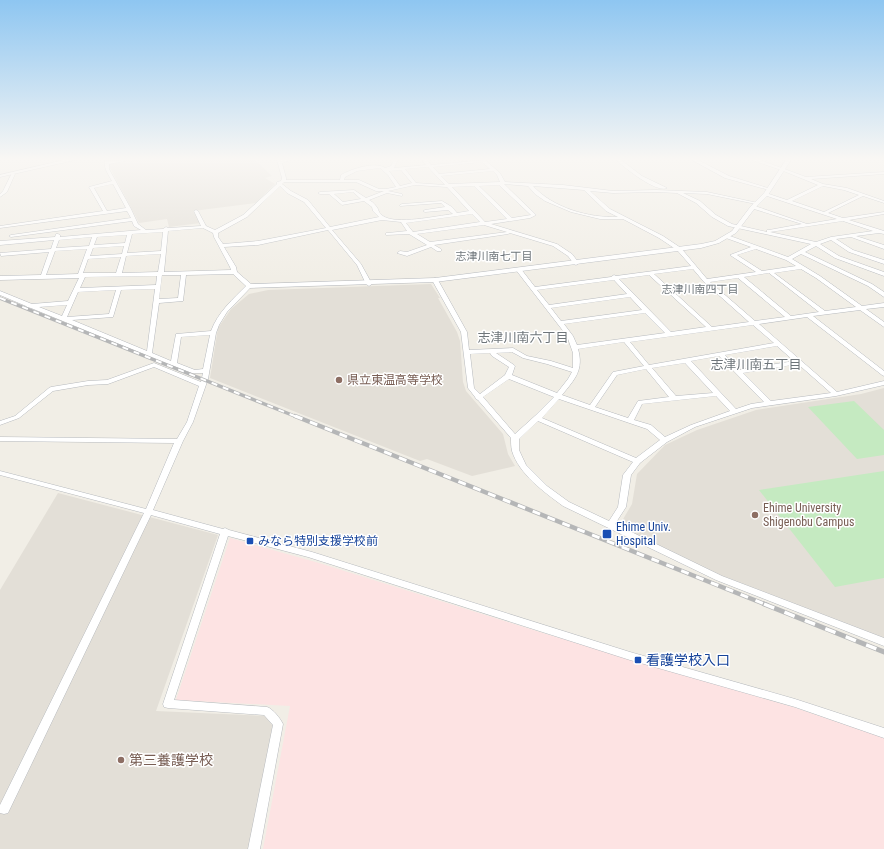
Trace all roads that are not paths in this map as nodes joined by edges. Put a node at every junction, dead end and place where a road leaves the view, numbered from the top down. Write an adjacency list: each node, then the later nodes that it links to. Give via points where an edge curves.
1 (366, 199): 31 (street)
2 (99, 200): 25 (street)
3 (124, 200): 23 (street)
4 (262, 200): 48 (street, via 245,216)
5 (303, 200): 45 (street)
6 (338, 200): 7 (street, via 342,204)
7 (363, 200)
8 (462, 200): 27 (street)
9 (490, 200): 35 (street)
10 (519, 200): 35 (street, via 534,214)
11 (547, 200): 32 (street, via 593,217)
12 (597, 200): 32 (street)
13 (693, 200): 42 (street, via 722,221)
14 (737, 200): 21 (street)
15 (760, 200): 21 (street)
16 (785, 200): 19 (street)
17 (791, 200): 19 (street)
18 (854, 200): 28 (street)
19 (788, 201): 28 (street)
20 (402, 205): 22 (street, via 442,202)
21 (755, 205): 39 (street); 42 (street)
22 (450, 208): 26 (street); 30 (street)
23 (129, 209): 25 (street); 33 (street)
24 (196, 211): 40 (street)
25 (106, 212): 38 (street)
26 (425, 212)
27 (473, 212): 30 (street); 37 (street)
28 (826, 213): 34 (street)
29 (884, 213): 34 (street)
30 (457, 215): 36 (street)
31 (383, 218): 36 (street); 45 (street)
32 (623, 218): 68 (street)
33 (133, 219): 44 (street); 46 (street, via 138,227)
34 (843, 219): 39 (street); 51 (street)
35 (510, 220): 37 (street)
36 (403, 222): 52 (street)
37 (483, 224): 49 (street); 52 (street)
38 (12, 225): 41 (street); 55 (street)
39 (807, 225): 50 (street)
40 (204, 226): 43 (street); 48 (street)
41 (0, 227)
42 (738, 227): 50 (street); 57 (street)
43 (166, 228): 46 (street); 71 (street)
44 (60, 229): 55 (street); 58 (street)
45 (330, 229): 64 (street, via 258,243); 98 (street, via 359,264)
46 (145, 230): 47 (street)
47 (130, 232): 54 (street); 61 (street)
48 (216, 232): 64 (street)
49 (510, 232): 63 (street); 79 (street, via 556,245)
50 (763, 232): 62 (street)
51 (883, 232): 56 (street)
52 (412, 233): 53 (street); 63 (street)
53 (388, 234)
54 (95, 235): 58 (street); 65 (street)
55 (11, 236): 60 (street)
56 (851, 236): 59 (street); 67 (street)
57 (728, 237): 66 (street); 68 (street, via 717,242)
58 (57, 238): 60 (street); 69 (street)
59 (831, 238): 62 (street); 78 (street, via 851,251)
60 (3, 243): 74 (street)
61 (127, 244): 65 (street); 75 (street)
62 (816, 244): 73 (street); 90 (street, via 837,257)
63 (431, 245): 70 (street); 72 (street, via 407,254)
64 (221, 246): 83 (street)
65 (91, 247): 69 (street); 76 (street)
66 (757, 247): 77 (street); 88 (street, via 733,255)
67 (884, 247)
68 (679, 249): 79 (street); 80 (street)
69 (53, 250): 74 (street); 92 (street)
70 (439, 250)
71 (164, 252): 75 (street); 85 (street)
72 (400, 253)
73 (803, 253): 77 (street); 106 (street, via 870,285)
74 (0, 255)
75 (124, 255): 76 (street); 89 (street)
76 (87, 258): 91 (street)
77 (788, 259): 81 (street)
78 (884, 262)
79 (576, 263): 82 (street)
80 (694, 267): 87 (street); 97 (street)
81 (802, 267): 84 (street); 112 (street)
82 (519, 270): 96 (street); 102 (street)
83 (234, 272): 86 (street); 99 (street)
84 (770, 272): 88 (street); 114 (street)
85 (161, 273): 86 (street); 89 (street); 100 (street)
86 (184, 273): 107 (street, via 181,300)
87 (650, 273): 95 (street); 121 (street)
88 (761, 273): 93 (street)
89 (119, 274): 91 (street)
90 (884, 274)
91 (82, 275): 92 (street); 103 (street)
92 (43, 276): 94 (street)
93 (739, 276): 97 (street); 116 (street)
94 (0, 278)
95 (614, 278): 102 (street); 105 (street)
96 (435, 280): 98 (street); 128 (street, via 464,332)
97 (706, 281): 118 (street)
98 (369, 284): 99 (street)
99 (249, 286): 122 (street, via 225,311)
100 (157, 287): 101 (street); 107 (street)
101 (119, 288): 103 (street); 117 (street, via 111,316)
102 (534, 289): 111 (street)
103 (77, 290): 108 (street)
104 (0, 293): 110 (street)
105 (631, 295): 111 (street); 113 (street)
106 (884, 295)
107 (156, 301): 130 (street)
108 (71, 303): 110 (street); 117 (street)
109 (884, 305): 112 (street)
110 (27, 306): 117 (street)
111 (548, 307): 119 (street)
112 (861, 308): 114 (street); 120 (street)
113 (646, 311): 119 (street); 123 (street)
114 (824, 313): 115 (street)
115 (808, 315): 116 (street); 138 (street)
116 (789, 318): 118 (street)
117 (62, 319): 130 (street)
118 (753, 322): 121 (street); 125 (street)
119 (560, 323): 126 (street)
120 (884, 325)
121 (710, 328): 123 (street)
122 (213, 333): 133 (street, via 178,335); 135 (street)
123 (670, 334): 124 (street)
124 (624, 340): 126 (street); 134 (street)
125 (779, 344): 129 (street); 132 (street)
126 (576, 347): 136 (street)
127 (492, 351): 128 (street); 136 (street, via 513,350 525,357); 139 (street, via 512,366)
128 (467, 352): 146 (street, via 471,388)
129 (720, 354): 131 (street); 137 (street)
130 (149, 355): 133 (street)
131 (686, 360): 134 (street); 142 (street)
132 (799, 362): 137 (street); 143 (street)
133 (174, 364): 135 (street, via 194,372)
134 (647, 367): 145 (street); 148 (street, via 615,373)
135 (206, 371): 141 (street)
136 (576, 371): 144 (street)
137 (738, 372): 147 (street)
138 (884, 374)
139 (508, 376): 144 (street); 146 (street)
140 (884, 383): 143 (street)
141 (203, 385): 152 (street, via 154,365 108,382 51,389 17,417); 156 (street, via 190,422)
142 (718, 394): 145 (street); 149 (street)
143 (836, 394): 147 (street)
144 (557, 396): 148 (street); 150 (street)
145 (673, 397): 151 (street, via 640,402)
146 (478, 398): 153 (street)
147 (769, 403): 149 (street)
148 (592, 406): 151 (street)
149 (734, 411): 155 (street)
150 (537, 418): 153 (street); 157 (street)
151 (630, 420): 155 (street, via 649,427)
152 (0, 423)
153 (514, 438): 160 (street, via 523,466 544,488 566,504)
154 (0, 439): 156 (street)
155 (664, 440): 157 (street)
156 (179, 441): 159 (street)
157 (637, 462): 160 (street, via 627,475 622,507)
158 (0, 473): 159 (street)
159 (149, 511): 161 (street); 164 (street)
160 (611, 525): 162 (street, via 719,578)
161 (225, 531): 163 (street, via 309,554 630,656 795,703); 165 (street, via 168,704 267,711 278,724)
162 (884, 642)
163 (884, 733)
164 (4, 809)
165 (254, 849)

